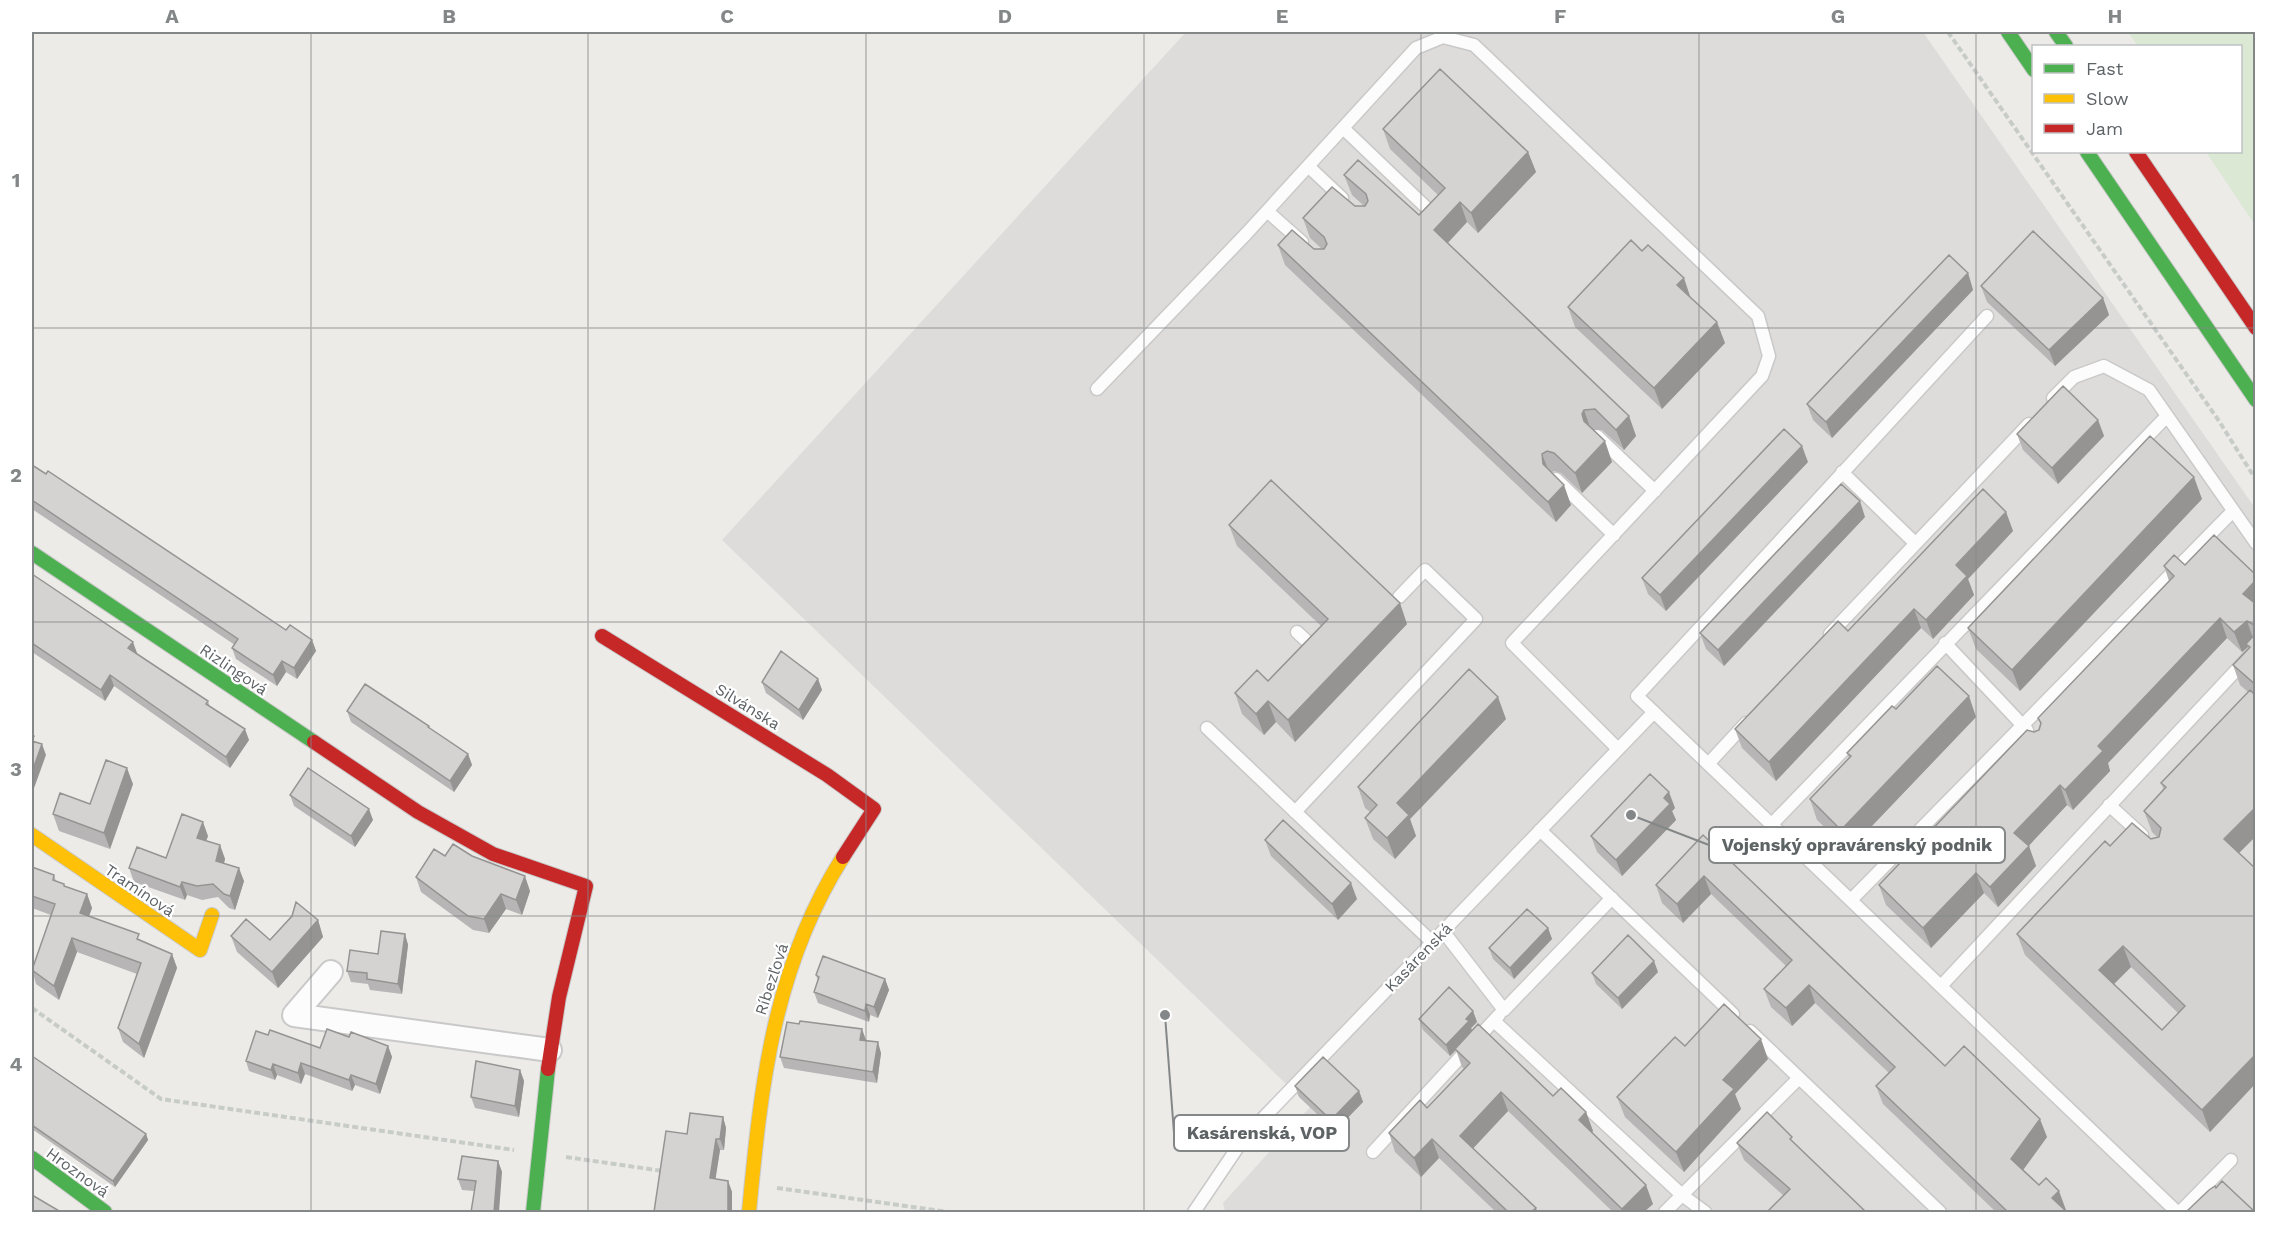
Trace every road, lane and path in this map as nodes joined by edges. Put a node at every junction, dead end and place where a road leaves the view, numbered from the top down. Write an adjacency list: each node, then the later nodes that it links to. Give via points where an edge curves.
1 (1948, 32): 8 (path)
2 (2008, 32): 5 (main road)
3 (2056, 32): 4 (main road)
4 (2065, 45)
5 (2032, 67)
6 (1343, 128): 11 (lane); 14 (lane); 25 (lane, via 1416,48 1443,37 1474,45 1758,316 1769,356 1762,376)
7 (2032, 153): 24 (path)
8 (2032, 153)
9 (2088, 153): 19 (main road)
10 (2137, 153): 17 (main road)
11 (1308, 166): 12 (lane); 13 (lane)
12 (1350, 205)
13 (1267, 212): 15 (lane); 18 (lane)
14 (1433, 214)
15 (1309, 249)
16 (1987, 315): 22 (lane)
17 (2256, 328)
18 (1097, 389)
19 (2256, 400)
20 (2167, 416): 26 (lane); 28 (lane, via 2149,390 2104,366 2074,377); 34 (lane)
21 (1597, 436): 25 (lane)
22 (1842, 472): 28 (lane); 38 (lane, via 1636,696)
23 (1556, 479): 27 (lane)
24 (2256, 480)
25 (1655, 491): 27 (lane)
26 (2233, 511): 29 (lane); 40 (lane)
27 (1614, 535): 43 (lane, via 1512,643)
28 (1915, 543): 35 (lane)
29 (2256, 543)
30 (32, 553): 62 (main road, Rizlingová, via 418,813 493,854 586,886)
31 (1399, 597): 47 (lane, via 1425,570 1476,619)
32 (1297, 632): 36 (lane)
33 (602, 636): 46 (main road, Silvánska, via 827,775)
34 (1945, 643): 40 (lane); 48 (lane)
35 (1820, 645)
36 (1312, 646)
37 (2256, 649): 45 (lane)
38 (1654, 712): 43 (lane, Kasárenská); 44 (lane)
39 (1756, 713): 44 (lane)
40 (2022, 726): 42 (lane); 53 (lane)
41 (1207, 728): 47 (lane)
42 (2034, 738)
43 (1618, 749): 49 (lane, Kasárenská)
44 (1708, 764): 48 (lane)
45 (2109, 806): 51 (lane); 58 (lane)
46 (874, 809): 69 (main road, Ríbezľová, via 810,915 776,1007)
47 (1295, 812): 56 (lane)
48 (1772, 824): 53 (lane)
49 (1540, 830): 52 (lane); 55 (lane, Kasárenská)
50 (32, 836): 54 (main road, Tramínová, via 200,950)
51 (2152, 845)
52 (1612, 898): 60 (lane); 63 (lane)
53 (1851, 900): 58 (lane)
54 (212, 915)
55 (1443, 931): 56 (lane, Kasárenská); 60 (lane)
56 (1432, 942): 75 (lane, Kasárenská, via 1244,1138)
57 (331, 972): 62 (street, via 294,1015)
58 (1941, 986): 79 (lane)
59 (32, 1008): 65 (path, via 160,1099)
60 (1504, 1010): 61 (lane)
61 (1494, 1021): 64 (lane); 70 (lane)
62 (550, 1050): 65 (main road)
63 (1799, 1078): 70 (lane); 78 (lane)
64 (1372, 1152)
65 (540, 1153): 68 (path); 72 (main road)
66 (32, 1158): 71 (main road, Hroznová)
67 (2231, 1160): 79 (lane)
68 (669, 1172)
69 (751, 1184): 73 (main road, Ríbezľová); 74 (path)
70 (1682, 1195): 76 (lane); 77 (lane)
71 (105, 1212)
72 (533, 1212)
73 (748, 1212)
74 (949, 1212)
75 (1194, 1212)
76 (1665, 1212)
77 (1705, 1212)
78 (1940, 1212)
79 (2179, 1212)

